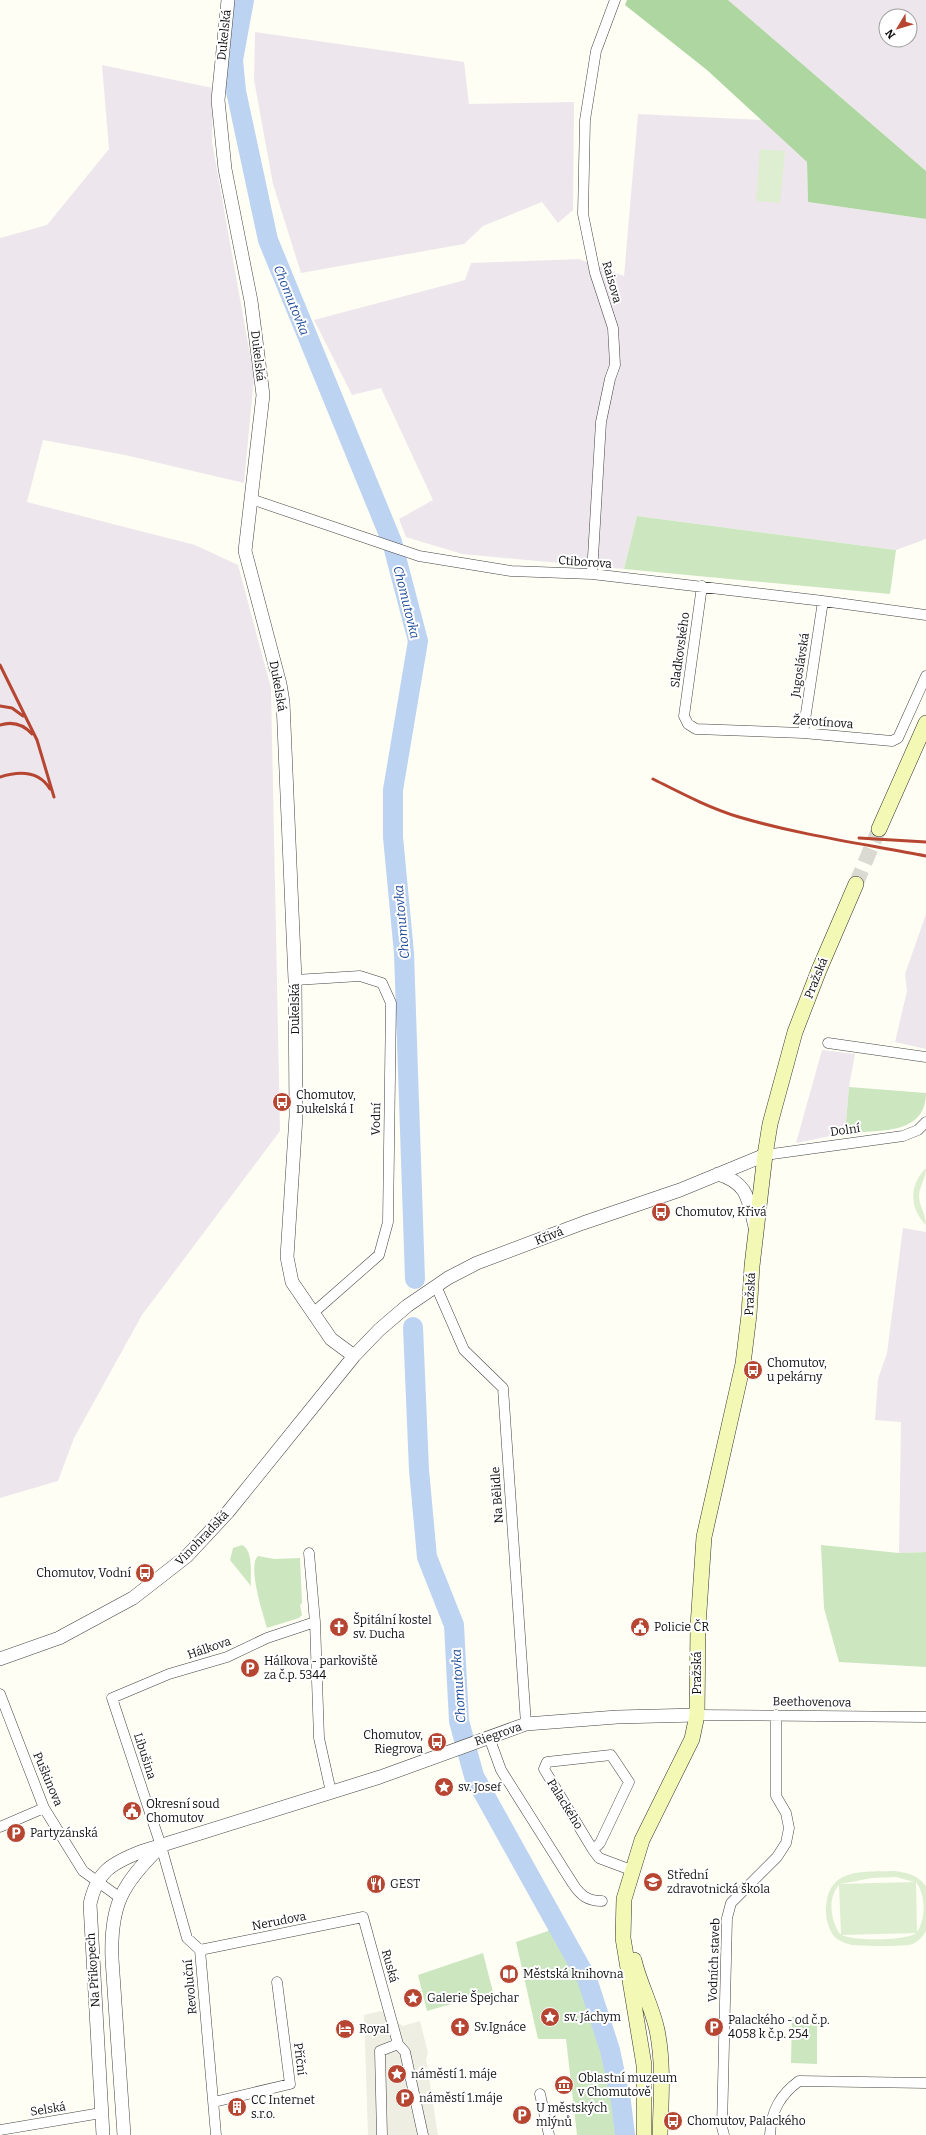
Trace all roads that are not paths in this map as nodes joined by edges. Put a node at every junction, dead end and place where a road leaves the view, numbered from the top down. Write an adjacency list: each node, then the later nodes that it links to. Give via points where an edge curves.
1 (228, 0): 3 (street, Dukelská, via 218,100 225,169 251,301 263,395)
2 (615, 0): 4 (street, Raisova, via 596,51 585,120 583,214 595,273 613,328 615,365 601,422)
3 (251, 499): 4 (street, Ctiborova, via 419,556 511,571); 14 (street, Dukelská, via 245,551 280,684 282,702)
4 (592, 574): 5 (street, Ctiborova)
5 (702, 586): 6 (street, Ctiborova); 9 (street, Sladkovského)
6 (823, 601): 7 (street, Ctiborova); 11 (street, Jugoslávská)
7 (926, 615)
8 (926, 676): 11 (street, Žerotínova, via 898,738 892,741)
9 (684, 716): 11 (street, Žerotínova, via 688,724 696,729)
10 (926, 723): 12 (main road)
11 (803, 733)
12 (879, 829)
13 (856, 884): 18 (main road, Pražská, via 795,1032 777,1094)
14 (295, 980): 22 (street, Dukelská, via 296,1116 287,1257 292,1282); 22 (street, Vodní, via 360,976 382,983 391,1003 388,1222 380,1255)
15 (828, 1043): 16 (street)
16 (926, 1058)
17 (926, 1122): 18 (street, Dolní, via 918,1130 903,1136)
18 (764, 1155): 19 (street, Křivá); 20 (main road, Pražská)
19 (718, 1174): 20 (street, via 732,1178 739,1184 749,1203); 21 (street, Křivá, via 477,1263)
20 (756, 1229): 30 (main road, Pražská, via 743,1364 704,1537 698,1626)
21 (436, 1286): 23 (street, Křivá, via 407,1306); 32 (street, Na Bělidle, via 464,1350 503,1388)
22 (314, 1313): 23 (street, Dukelská, via 331,1339)
23 (354, 1356): 26 (street, Vinohradská, via 224,1516 187,1556 133,1598 59,1638)
24 (309, 1553): 25 (street)
25 (315, 1622): 28 (street, Hálkova, via 267,1638 227,1657 169,1674); 34 (street, via 319,1738)
26 (0, 1659)
27 (0, 1694): 35 (street, Puškinova)
28 (112, 1698): 37 (street, Libušina)
29 (776, 1714): 30 (street, Beethovenova); 31 (street, Beethovenova); 61 (street, Vodních staveb, via 776,1796 786,1812 789,1828 786,1843 776,1857 731,1903 727,1918 722,2128)
30 (697, 1715): 32 (street, Riegrova, via 617,1717); 39 (main road, via 692,1739 642,1840)
31 (926, 1717)
32 (526, 1724): 33 (street, Riegrova)
33 (489, 1738): 34 (street, Riegrova); 42 (street, via 501,1770 573,1884 584,1897 591,1901)
34 (331, 1792): 37 (street, Na Příkopech)
35 (44, 1808): 36 (street); 40 (street, Puškinova, via 73,1857 83,1871)
36 (0, 1827)
37 (161, 1846): 40 (street, Na Příkopech, via 117,1861); 41 (street, Na Příkopech, via 133,1875); 45 (street, Revoluční, via 187,1938)
38 (594, 1850): 38 (street, Palackého, via 544,1769 547,1762 611,1755 629,1782 600,1843); 39 (street, Palackého, via 599,1858)
39 (631, 1870): 44 (main road, via 624,1899)
40 (96, 1882): 41 (street, Puškinova); 51 (street, Na Příkopech, via 90,1904 90,1925)
41 (119, 1897): 54 (street, Na Příkopech, via 112,1938)
42 (602, 1901)
43 (363, 1917): 45 (street, Nerudova); 47 (street, Ruská)
44 (624, 1921): 59 (main road, via 623,1938 644,2065); 60 (main road, via 657,2030 661,2064)
45 (200, 1950): 50 (street, Revoluční)
46 (277, 1982): 50 (street, Příční, via 290,2084)
47 (398, 2044): 56 (street, via 380,2051); 57 (street, via 406,2052)
48 (926, 2083): 62 (street, via 799,2081 786,2090 775,2110)
49 (540, 2094): 58 (street)
50 (214, 2102): 55 (street, Revoluční)
51 (101, 2113): 52 (street, Selská); 53 (street, Na Příkopech)
52 (0, 2130)
53 (103, 2135)
54 (124, 2135)
55 (216, 2135)
56 (382, 2135)
57 (423, 2135)
58 (549, 2135)
59 (644, 2135)
60 (660, 2135)
61 (724, 2135)
62 (770, 2135)

